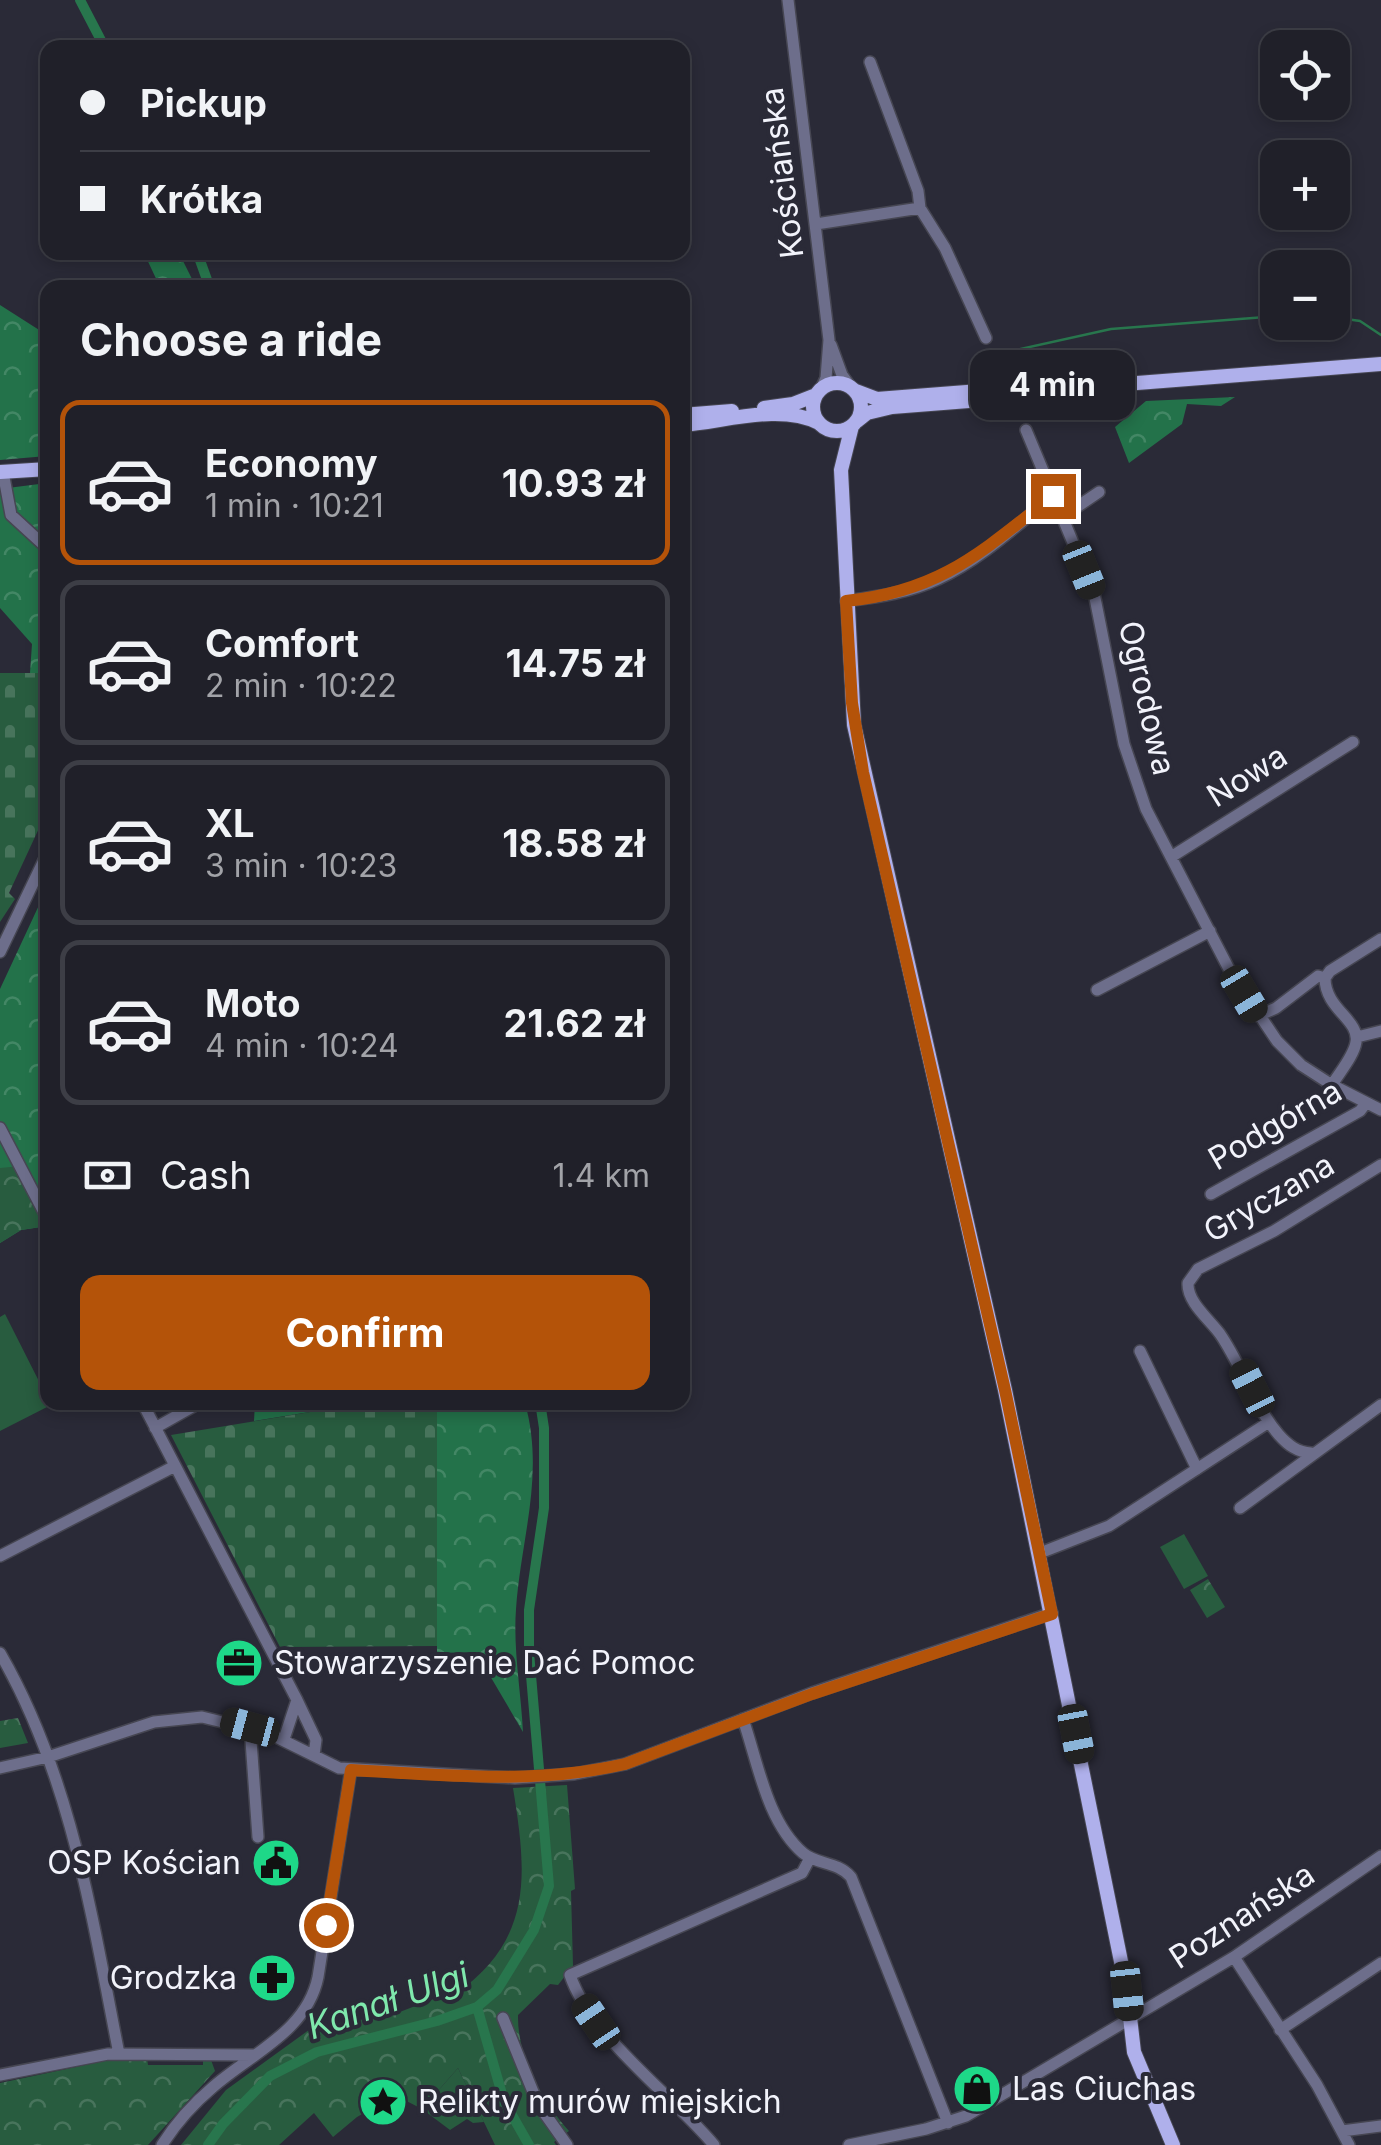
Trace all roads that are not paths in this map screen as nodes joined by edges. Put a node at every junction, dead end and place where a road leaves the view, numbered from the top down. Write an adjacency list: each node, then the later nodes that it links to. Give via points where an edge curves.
1 (788, 0): 4 (street, Kościańska)
2 (870, 62): 3 (street)
3 (920, 208): 4 (street); 5 (street)
4 (816, 224): 6 (street, Kościańska)
5 (986, 338)
6 (830, 340): 9 (street, Kościańska); 10 (street, Kościańska)
7 (1381, 364): 8 (main road)
8 (1074, 388): 9 (main road, via 878,399); 13 (main road, via 892,407)
9 (853, 389): 10 (main road, via 838,383); 13 (main road, via 861,403)
10 (819, 392): 11 (main road, via 777,406); 14 (main road, via 813,410)
11 (690, 414)
12 (690, 424): 14 (main road, via 783,415)
13 (855, 424): 14 (main road, via 838,431); 17 (main road)
14 (822, 425): 17 (main road)
15 (1026, 430): 20 (street, Ogrodowa)
16 (40, 470): 18 (main road)
17 (840, 470): 23 (main road)
18 (1, 472): 22 (street, via 11,515)
19 (1100, 492): 21 (street)
20 (1053, 496): 21 (street, Ogrodowa); 23 (street, via 937,580)
21 (1062, 518): 25 (street, Ogrodowa, via 1103,624 1133,779)
22 (40, 543)
23 (846, 601): 53 (main road, via 866,788)
24 (1354, 742): 25 (street, Nowa)
25 (1171, 857): 27 (street, Ogrodowa)
26 (40, 869): 29 (street)
27 (1210, 931): 30 (street, Ogrodowa); 32 (street)
28 (1381, 939): 31 (street)
29 (0, 952)
30 (1230, 971): 33 (street, Podgórna)
31 (1325, 978): 33 (street, via 1318,976); 35 (street, via 1329,1000)
32 (1098, 990)
33 (1258, 1016): 36 (street, Podgórna, via 1294,1058)
34 (1381, 1031): 35 (street)
35 (1357, 1037): 36 (street)
36 (1332, 1085): 37 (street, Podgórna)
37 (1366, 1103): 38 (street, Podgórna); 41 (street, Podgórna)
38 (1381, 1110)
39 (0, 1128): 42 (street)
40 (1381, 1165): 47 (street, Gryczana, via 1274,1232 1198,1269 1188,1283 1190,1298 1234,1354)
41 (1211, 1194)
42 (40, 1205)
43 (1140, 1351): 51 (street)
44 (1381, 1405): 49 (street)
45 (146, 1410): 48 (street)
46 (186, 1410): 48 (street)
47 (1269, 1422): 49 (street, via 1294,1449); 51 (street)
48 (155, 1428): 50 (street)
49 (1311, 1453): 52 (street)
50 (175, 1466): 54 (street); 57 (street)
51 (1197, 1469): 53 (street, via 1109,1526)
52 (1240, 1508)
53 (1040, 1553): 55 (main road)
54 (0, 1556)
55 (1052, 1614): 58 (street); 70 (main road)
56 (0, 1653): 62 (street)
57 (297, 1700): 60 (street); 61 (street, via 316,1740)
58 (743, 1719): 64 (street, via 625,1764 560,1776); 67 (street, via 780,1827)
59 (250, 1727): 60 (street); 62 (street, via 176,1718); 65 (street)
60 (284, 1739): 61 (street)
61 (314, 1755): 64 (street)
62 (48, 1757): 63 (street); 73 (street, via 70,1820)
63 (0, 1768)
64 (351, 1770): 74 (street, via 314,1993 302,2016)
65 (258, 1837)
66 (1381, 1856): 68 (street, Poznańska)
67 (810, 1858): 78 (street, via 851,1876); 83 (street, via 802,1873 570,1975 596,2022)
68 (1234, 1957): 70 (street, Poznańska); 72 (street)
69 (1381, 1963): 72 (street)
70 (1130, 2016): 78 (street, Poznańska); 85 (main road, via 1135,2054)
71 (502, 2018): 82 (street, via 538,2104)
72 (1280, 2030): 80 (street)
73 (119, 2054): 75 (street); 76 (street)
74 (253, 2055): 75 (street); 77 (street)
75 (216, 2056): 77 (street)
76 (0, 2075)
77 (214, 2086): 81 (street)
78 (948, 2123): 84 (street, Poznańska)
79 (1381, 2126): 80 (street)
80 (1342, 2131): 86 (street)
81 (162, 2145)
82 (567, 2145)
83 (714, 2145)
84 (849, 2145)
85 (1173, 2145)
86 (1348, 2145)

